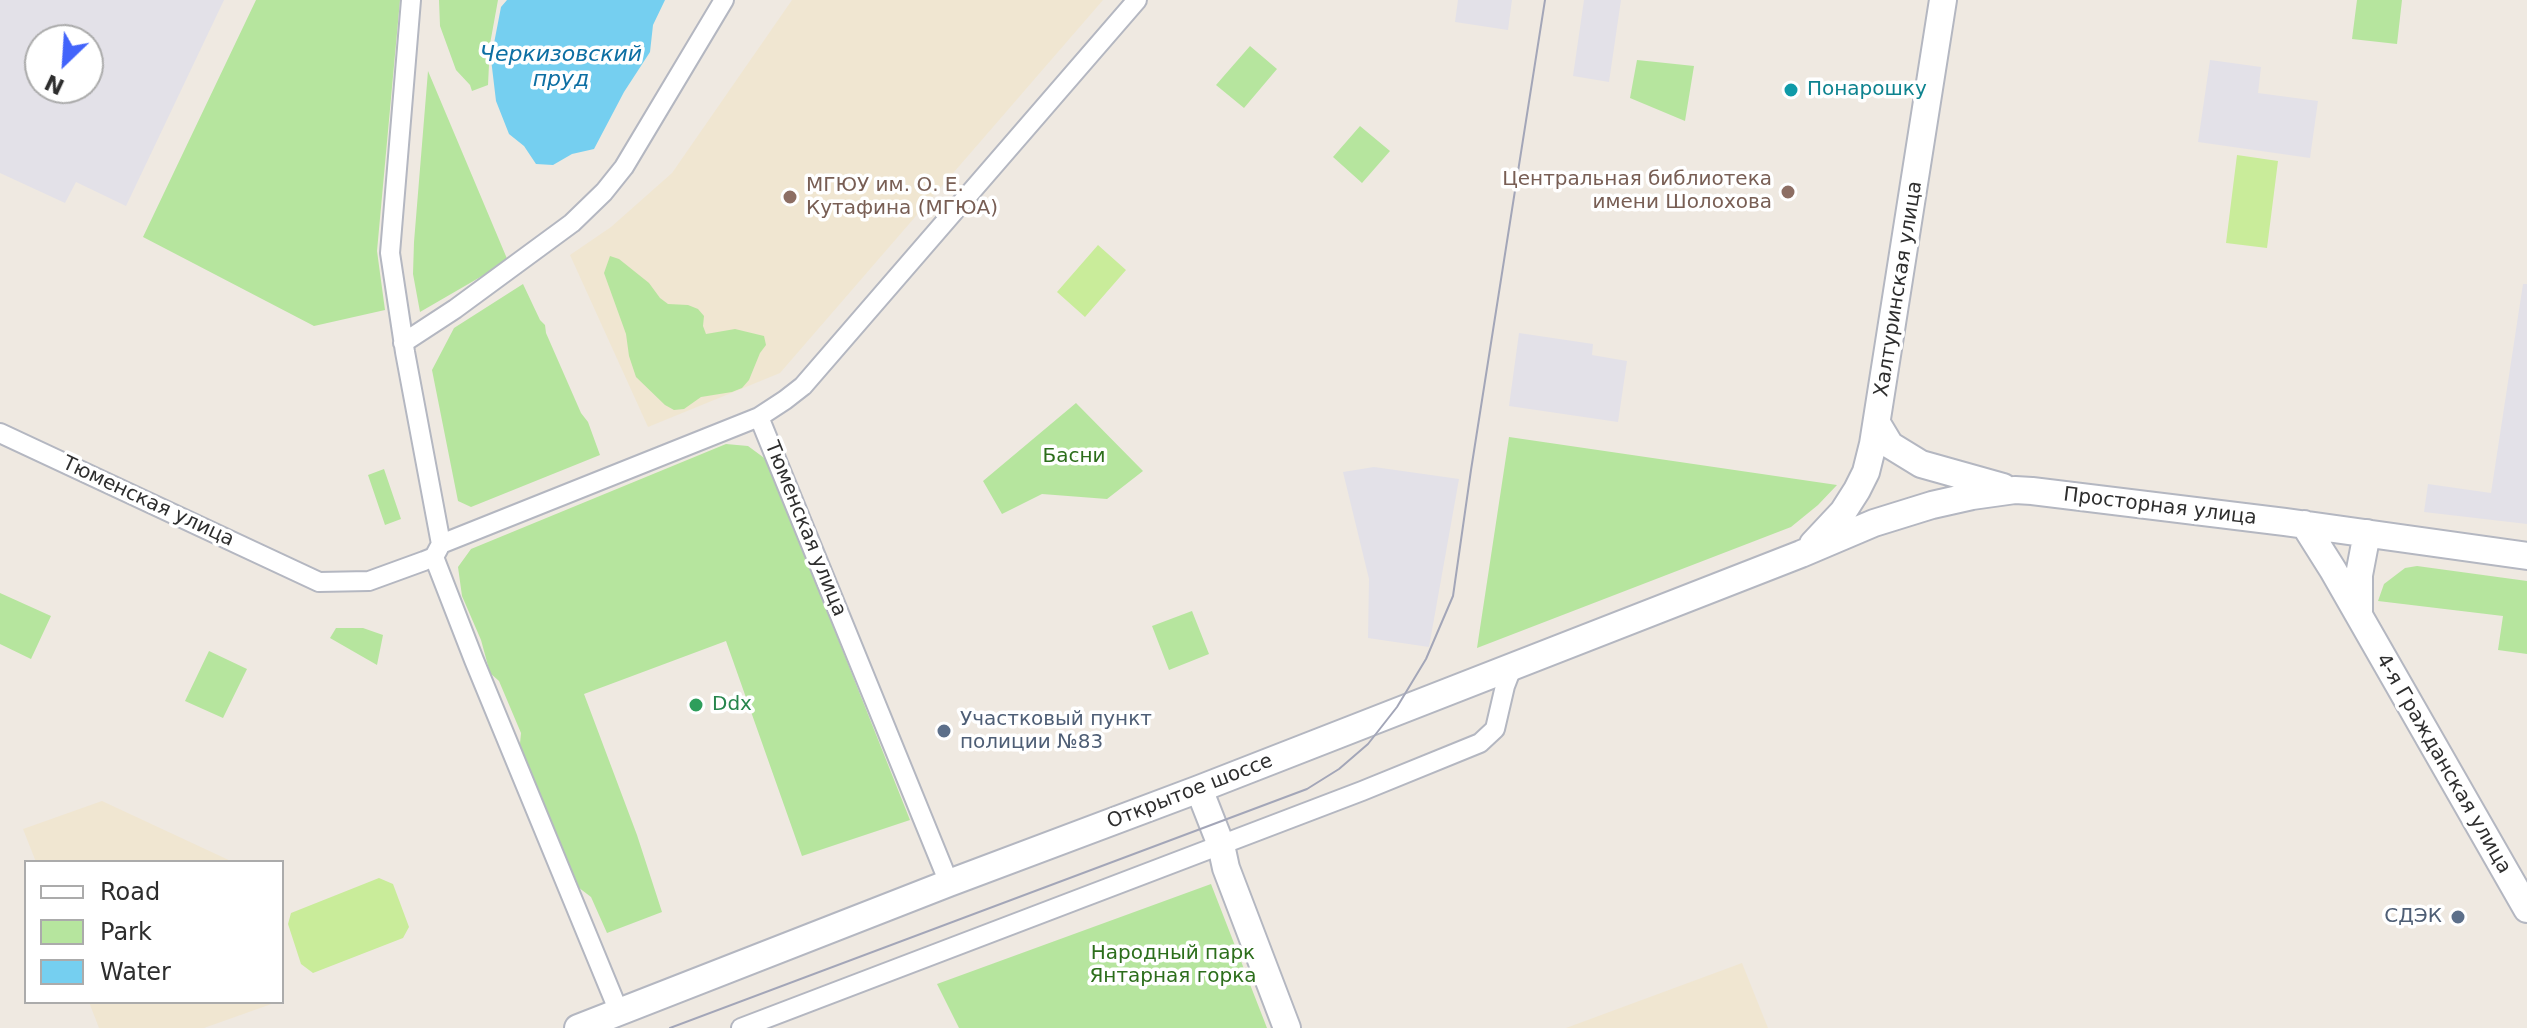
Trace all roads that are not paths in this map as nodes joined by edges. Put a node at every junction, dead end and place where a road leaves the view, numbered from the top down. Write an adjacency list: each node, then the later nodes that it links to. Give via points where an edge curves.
1 (411, 0): 5 (street, via 390,253)
2 (724, 0): 5 (street, via 604,192 572,223)
3 (1137, 0): 6 (street, via 803,386)
4 (1943, 0): 7 (main road, Халтуринская улица)
5 (403, 343): 14 (street)
6 (759, 417): 14 (street, Тюменская улица); 21 (street, Тюменская улица)
7 (1878, 425): 9 (main road, Халтуринская улица); 10 (main road, via 1890,445 1921,464)
8 (0, 433): 14 (street, Тюменская улица, via 319,582 369,581)
9 (1864, 476): 11 (main road, via 1875,503); 15 (main road, Халтуринская улица, via 1843,512)
10 (2015, 490): 11 (main road, Просторная улица); 12 (main road, Просторная улица)
11 (1893, 517): 15 (main road, Просторная улица)
12 (2304, 524): 13 (main road, Просторная улица); 17 (main road, 4-я Гражданская улица)
13 (2367, 533): 16 (main road, Просторная улица); 17 (main road, 4-я Гражданская улица, via 2359,575)
14 (438, 550): 23 (street, via 474,660)
15 (1801, 554): 18 (main road, Открытое шоссе)
16 (2527, 556)
17 (2360, 617): 22 (main road, 4-я Гражданская улица)
18 (1519, 664): 19 (main road, Открытое шоссе); 20 (street, via 1505,686 1495,729 1480,743)
19 (1199, 789): 20 (main road); 21 (main road, Открытое шоссе)
20 (1221, 845): 25 (street); 26 (main road)
21 (949, 883): 23 (main road, Открытое шоссе)
22 (2527, 909)
23 (619, 1012): 24 (main road, Открытое шоссе)
24 (578, 1028)
25 (741, 1028)
26 (1287, 1028)

